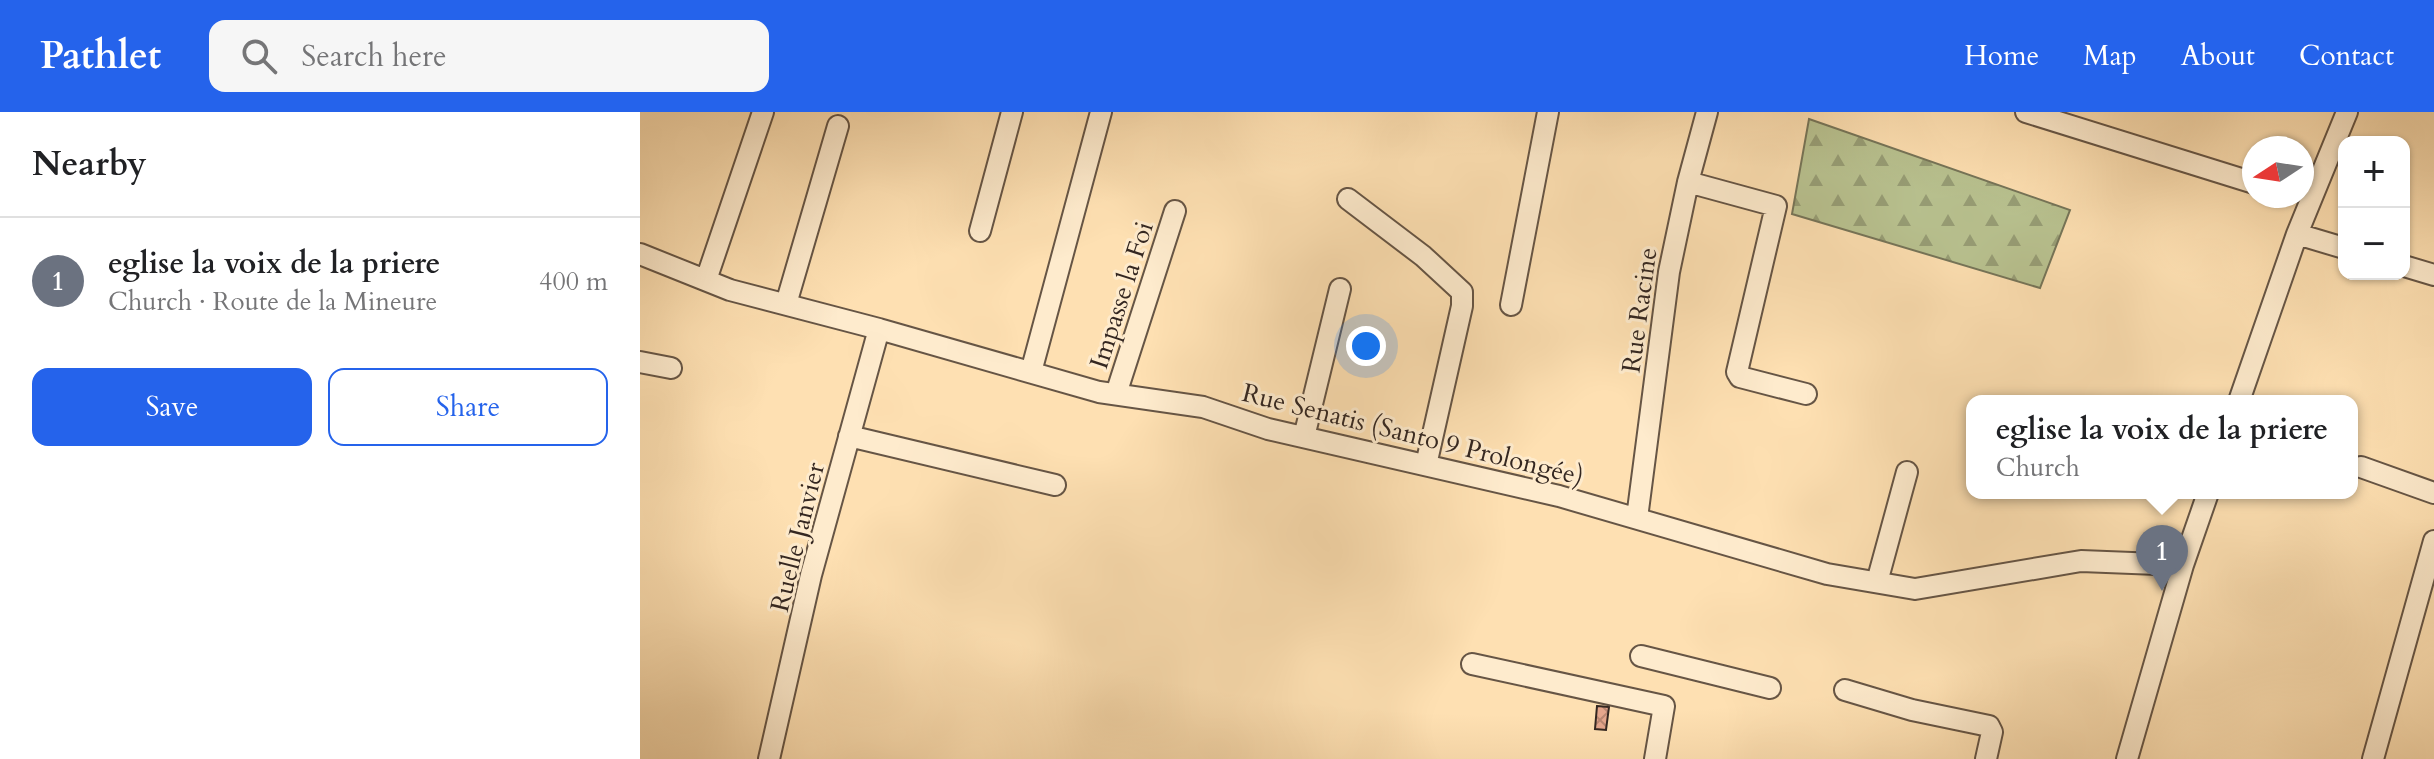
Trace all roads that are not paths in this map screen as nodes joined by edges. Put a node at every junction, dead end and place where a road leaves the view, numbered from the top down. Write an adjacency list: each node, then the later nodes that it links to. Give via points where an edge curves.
1 (763, 112): 21 (street)
2 (1012, 112): 15 (street)
3 (1101, 112): 28 (street)
4 (1548, 112): 24 (street)
5 (1707, 112): 11 (street, Rue Racine)
6 (2026, 112): 10 (street)
7 (2347, 112): 9 (street)
8 (838, 126): 23 (street)
9 (2314, 176)
10 (2242, 179)
11 (1688, 182): 30 (street, via 1776,206 1737,372); 40 (street, Rue Racine, via 1669,272)
12 (1348, 199): 34 (street, via 1462,292)
13 (2301, 208): 16 (street)
14 (1175, 211): 29 (street, Impasse la Foi)
15 (980, 231)
16 (2297, 234): 17 (street); 31 (street)
17 (2338, 246)
18 (640, 254): 21 (street, Rue Senatis (Santo 9 Prolongée))
19 (2410, 268): 20 (street)
20 (2434, 275)
21 (706, 280): 23 (street, Rue Senatis (Santo 9 Prolongée))
22 (1340, 289): 33 (street)
23 (786, 304): 25 (street, Rue Senatis (Santo 9 Prolongée))
24 (1511, 305)
25 (879, 329): 28 (street, Rue Senatis (Santo 9 Prolongée)); 32 (street, Ruelle Janvier)
26 (640, 362): 27 (street)
27 (671, 368)
28 (1031, 372): 29 (street, Rue Senatis (Santo 9 Prolongée))
29 (1116, 394): 33 (street, Rue Senatis (Santo 9 Prolongée), via 1203,407)
30 (1806, 394)
31 (2241, 395)
32 (849, 436): 37 (street); 48 (street, Ruelle Janvier)
33 (1304, 437): 34 (street, Rue Senatis (Santo 9 Prolongée))
34 (1426, 465): 40 (street, Rue Senatis (Santo 9 Prolongée))
35 (2361, 467): 38 (street)
36 (1907, 472): 43 (street)
37 (1055, 485)
38 (2434, 493)
39 (2206, 499): 42 (street)
40 (1637, 518): 43 (street, Rue Senatis (Santo 9 Prolongée), via 1827,574)
41 (2434, 541): 52 (street)
42 (2183, 565): 43 (street, Rue Senatis (Santo 9 Prolongée), via 2081,561 1915,589); 51 (street)
43 (1877, 582)
44 (1641, 656): 46 (street)
45 (1472, 664): 49 (street, via 1664,706)
46 (1770, 688)
47 (1845, 690): 50 (street, via 1989,726)
48 (769, 759)
49 (1655, 759)
50 (1986, 759)
51 (2127, 759)
52 (2373, 759)

